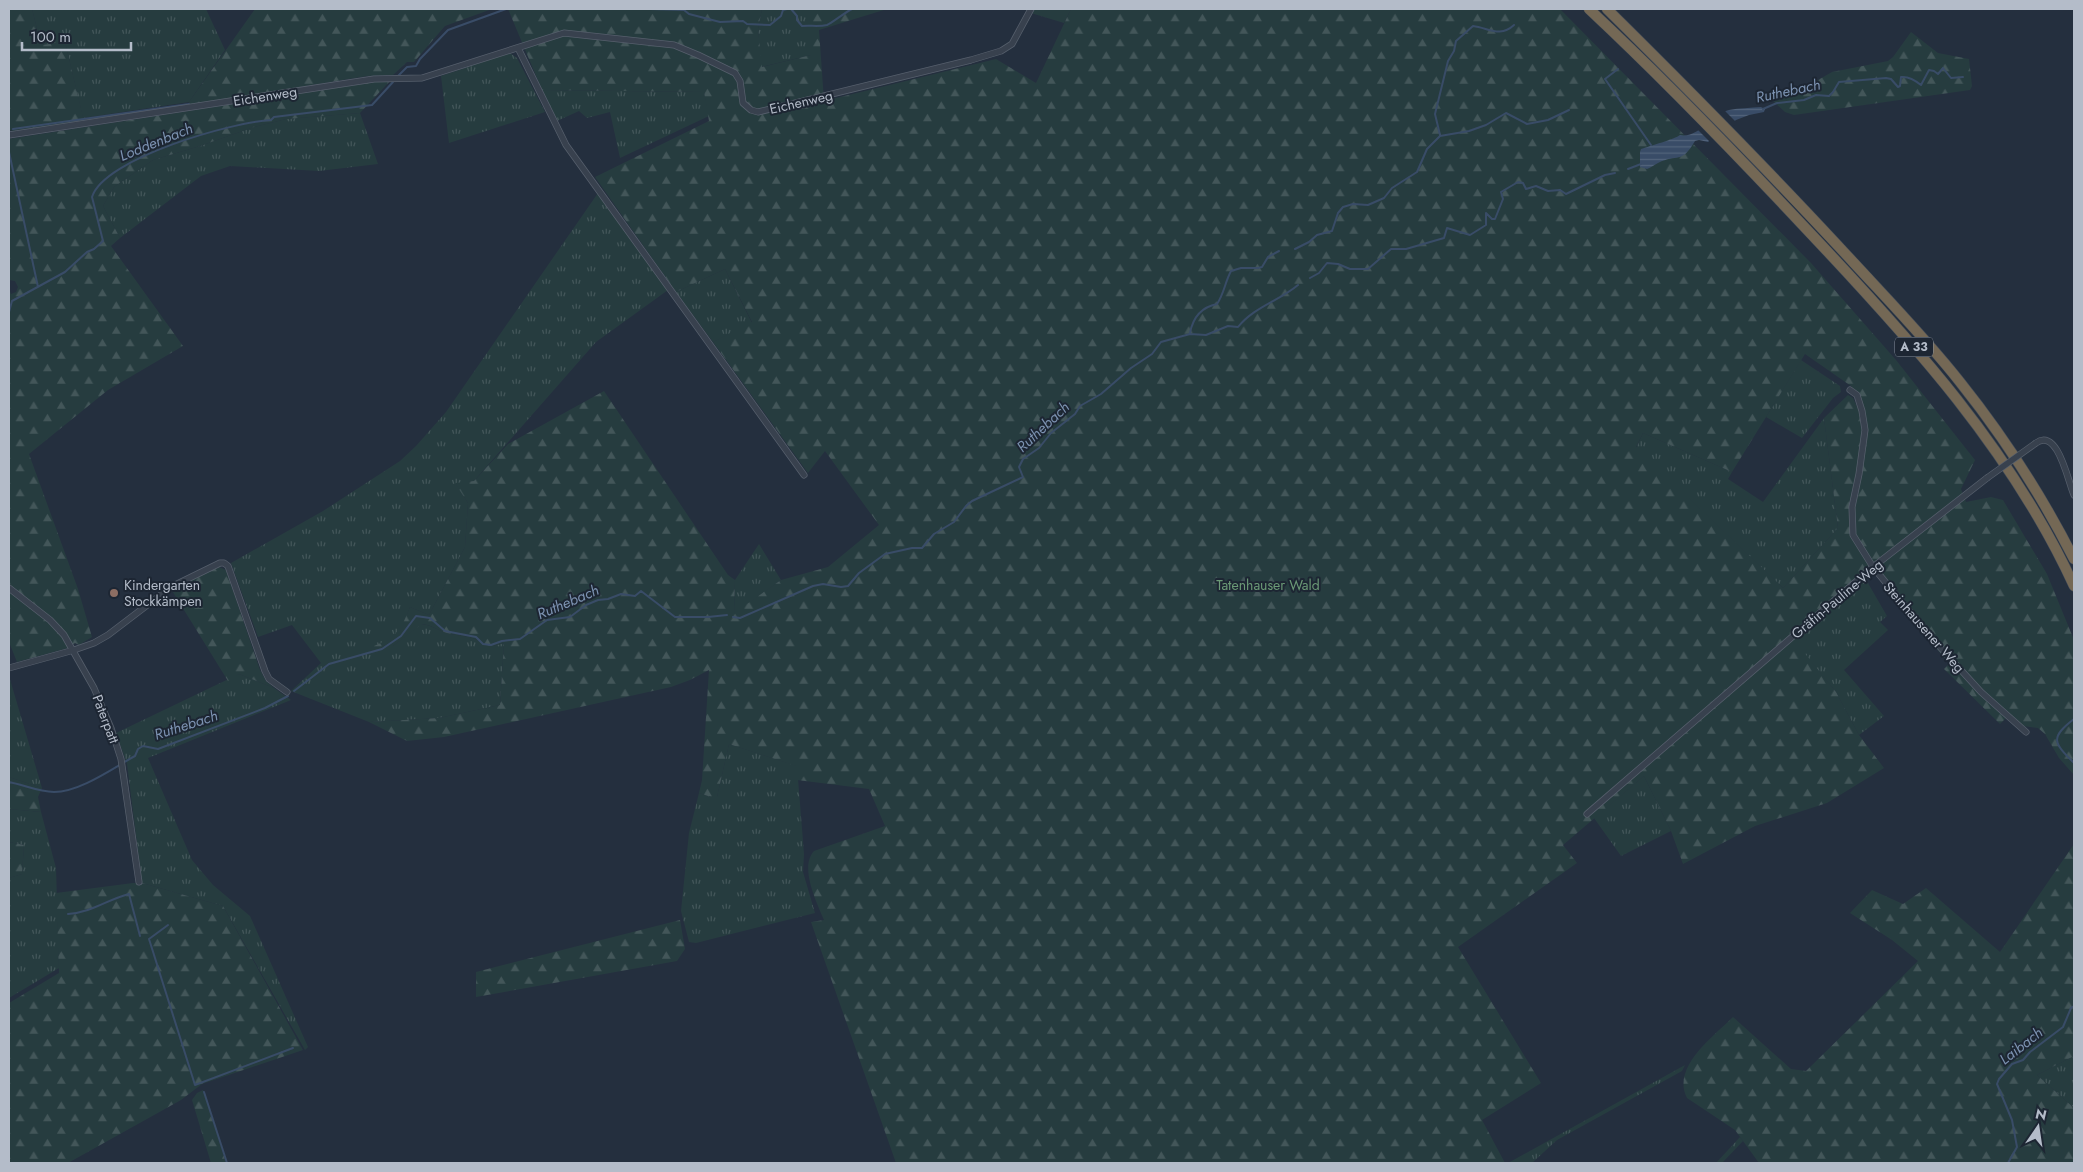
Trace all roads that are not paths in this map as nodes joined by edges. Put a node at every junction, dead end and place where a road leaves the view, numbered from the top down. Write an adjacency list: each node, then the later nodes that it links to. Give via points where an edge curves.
1 (1031, 9): 4 (street, Eichenweg, via 1012,44 1001,51 758,112 743,103 740,81 735,73 674,45 564,32)
2 (1590, 9): 11 (highway, A 33, via 1840,264 1950,390 2018,484)
3 (1607, 9): 9 (highway, A 33, via 1728,129 1959,380 2026,474)
4 (518, 48): 5 (street, Eichenweg, via 422,78 374,78); 7 (street, via 566,145)
5 (9, 135)
6 (1850, 390): 10 (street, Steinhausener Weg, via 1857,395 1865,430 1852,507 1853,535)
7 (804, 475)
8 (2074, 496): 10 (street, Gräfin-Pauline-Weg, bridge, via 2065,465 2050,441 2040,439)
9 (2074, 559)
10 (1873, 567): 16 (street, Steinhausener Weg, via 1981,692); 17 (street, Gräfin-Pauline-Weg)
11 (2074, 586)
12 (9, 588): 13 (street, Paterpatt, via 50,620)
13 (74, 650): 14 (street); 15 (street, via 108,635 171,587 224,563 228,566 265,671 269,679); 18 (street, Paterpatt, via 94,688 121,758)
14 (9, 668)
15 (287, 692)
16 (2026, 732)
17 (1587, 814)
18 (139, 882)

